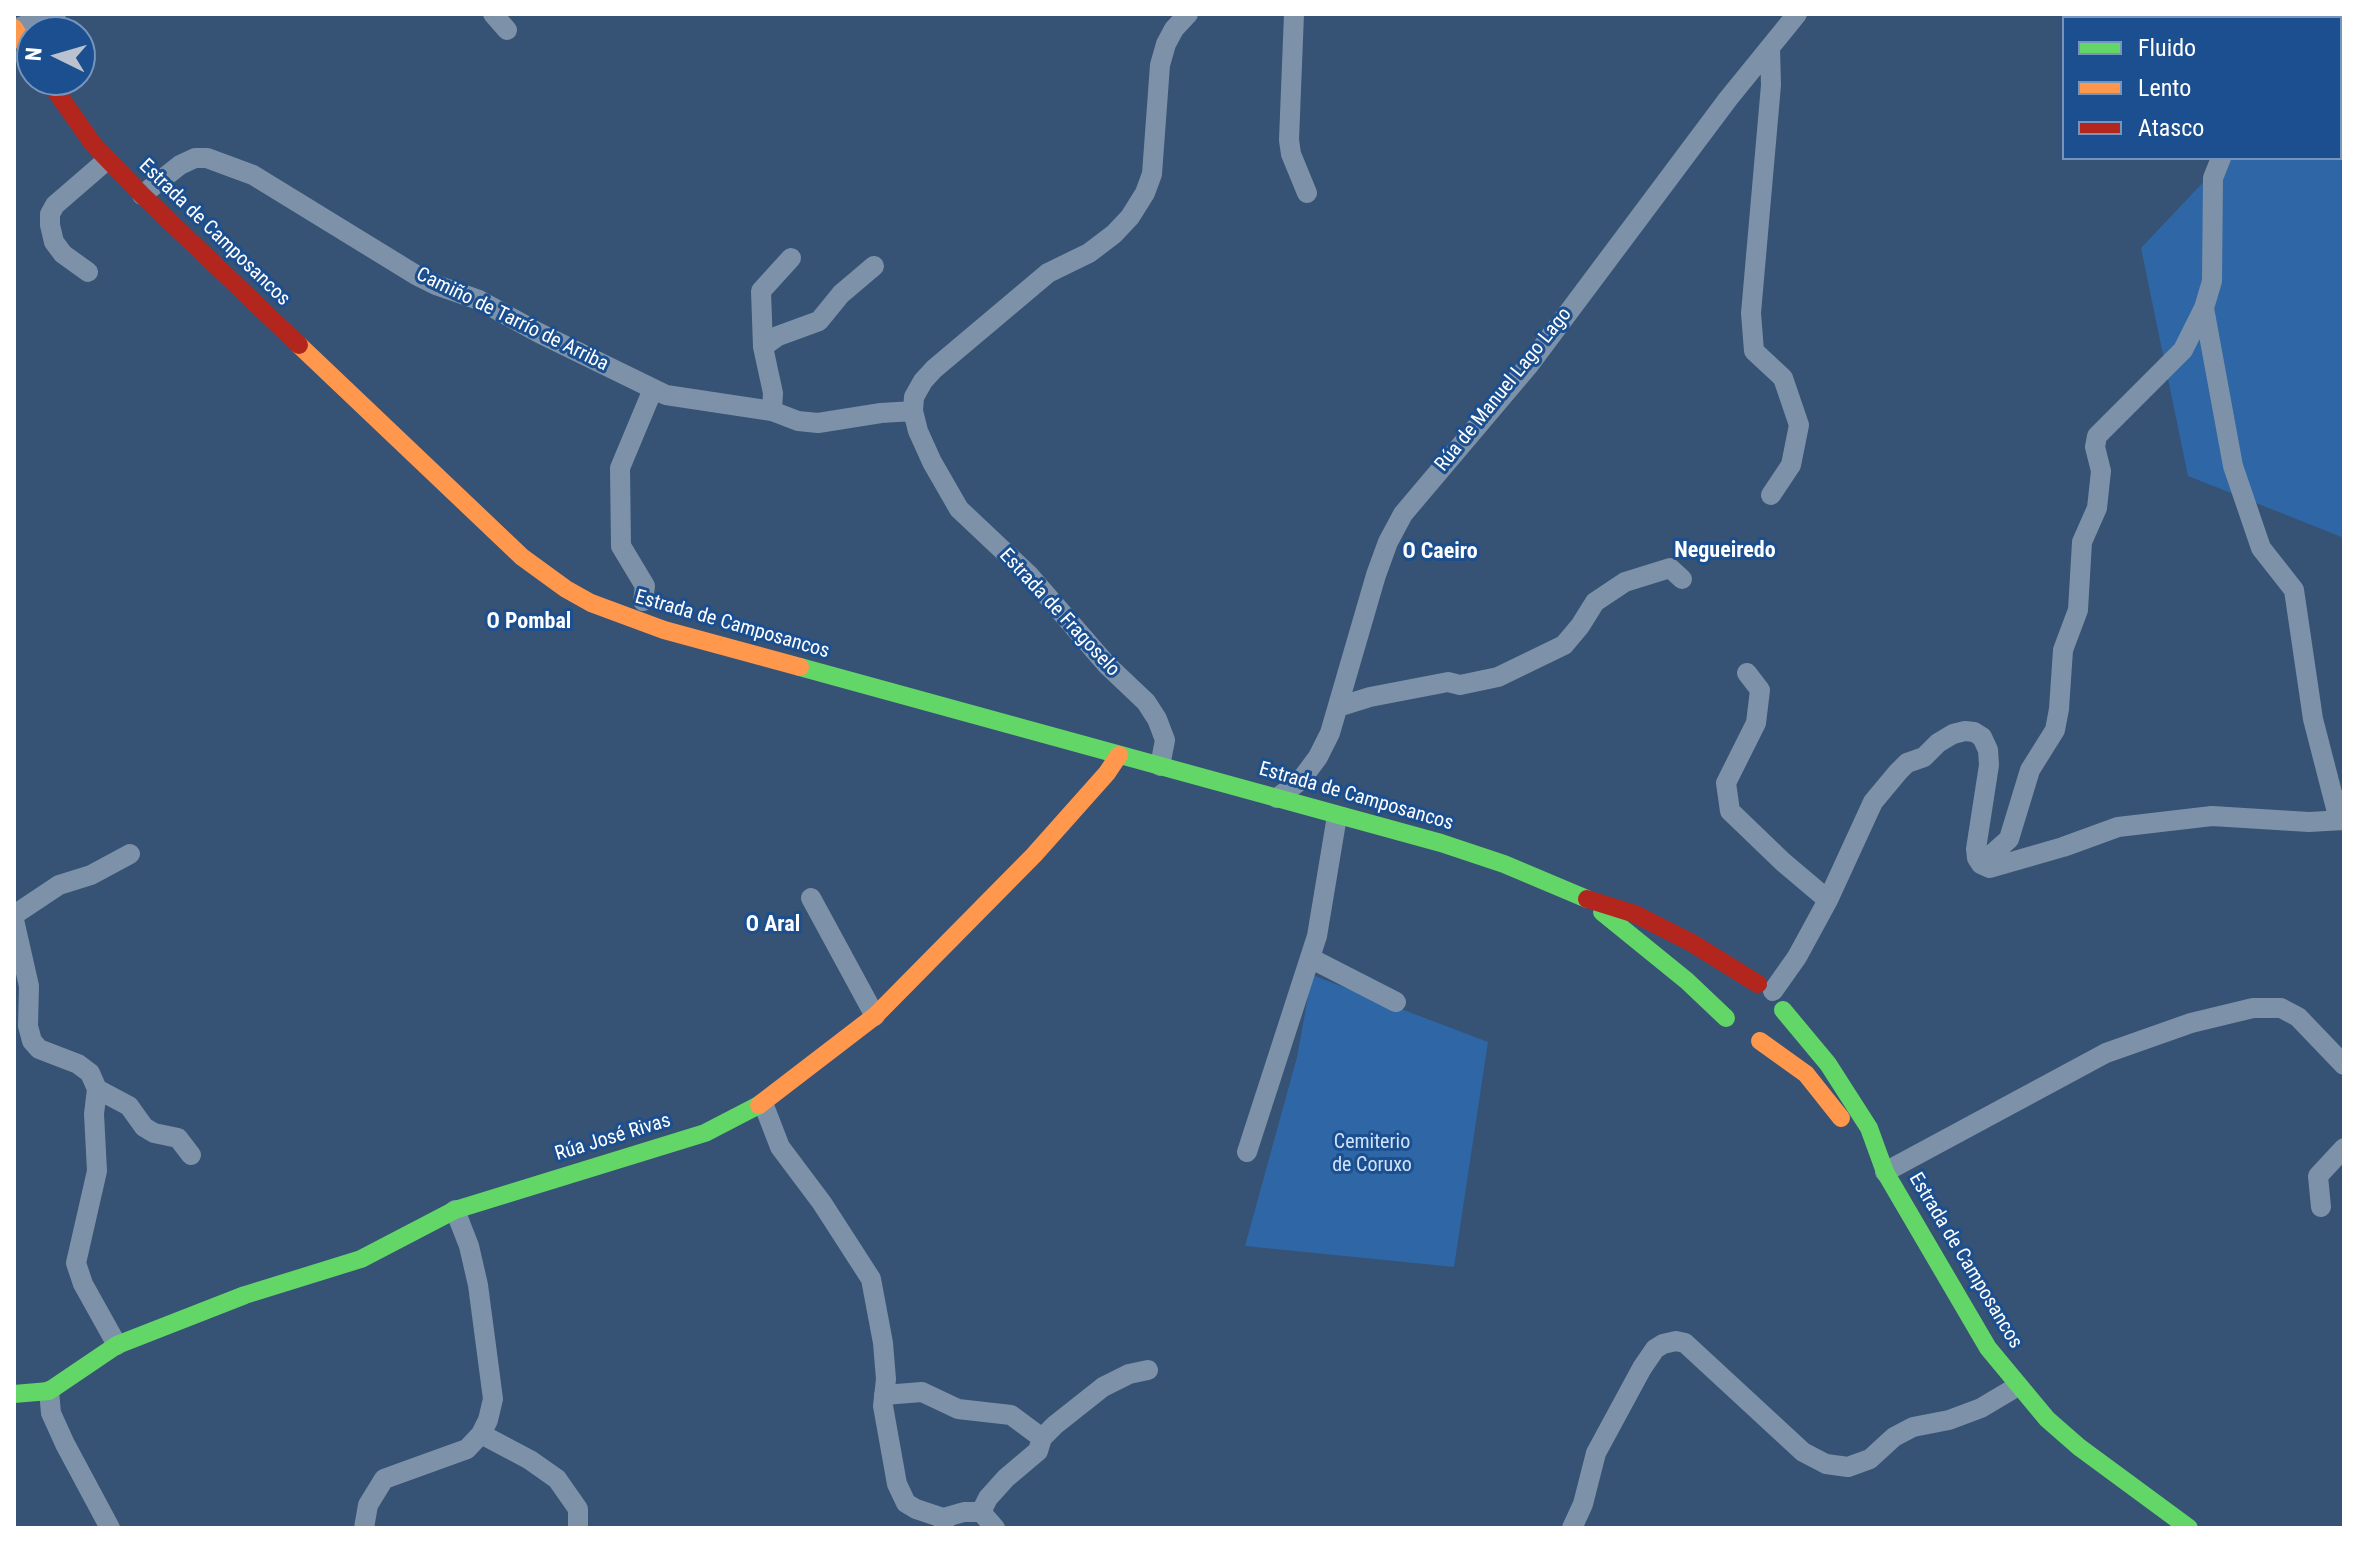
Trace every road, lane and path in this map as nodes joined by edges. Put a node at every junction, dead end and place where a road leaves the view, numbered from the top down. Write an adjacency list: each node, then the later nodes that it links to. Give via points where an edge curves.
1 (1188, 14): 17 (street, via 1166,44 1152,174 1130,217 1089,253 1048,273 934,369 914,397)
2 (1294, 14): 8 (street, via 1289,140)
3 (1797, 14): 4 (street, Rúa de Manuel Lago Lago)
4 (1770, 48): 18 (street, via 1751,313 1754,351 1783,378 1799,425 1791,465); 22 (street, Rúa de Manuel Lago Lago, via 1529,365 1403,514 1376,575)
5 (58, 96): 6 (main road, Estrada de Camposancos)
6 (107, 160): 9 (main road, Estrada de Camposancos); 12 (street, via 50,214 54,242)
7 (2220, 160): 13 (street, via 2213,178 2212,281)
8 (1307, 193)
9 (142, 195): 15 (street, Camiño de Tarrío de Arriba, via 195,158 231,165 416,275 479,300); 23 (main road, Estrada de Camposancos, via 522,557 566,589 664,630)
10 (791, 258): 14 (street, via 761,291)
11 (874, 266): 14 (street, via 819,321)
12 (88, 272)
13 (2204, 308): 27 (street, via 2233,466 2261,548 2294,590 2313,719); 29 (street, via 2183,350 2097,436 2097,508 2082,542 2078,610 2063,650 2055,730 2030,770 2009,839)
14 (763, 347): 16 (street)
15 (653, 389): 16 (street, Camiño de Tarrío de Arriba); 20 (street, via 620,468 621,546 645,586)
16 (772, 411): 17 (street, Camiño de Tarrío de Arriba, via 818,423)
17 (913, 411): 24 (street, Estrada de Fragoselo, via 932,462 959,509 1029,575 1146,702 1165,740)
18 (1771, 495)
19 (1682, 579): 22 (street, via 1670,568 1625,582 1595,602 1564,645 1498,677 1460,685 1448,682)
20 (643, 601)
21 (1747, 673): 32 (street, via 1760,690 1759,701 1756,723 1726,783 1730,811)
22 (1338, 707): 25 (street, Rúa de Manuel Lago Lago, via 1318,757 1301,780)
23 (1119, 755): 24 (main road, Estrada de Camposancos); 38 (main road, Rúa José Rivas, via 1034,855)
24 (1160, 766): 25 (main road, Estrada de Camposancos)
25 (1277, 798): 26 (main road, Estrada de Camposancos)
26 (1337, 816): 31 (main road, Estrada de Camposancos, via 1441,843); 34 (street)
27 (2341, 820): 29 (street, via 2212,816 2118,827 1999,867)
28 (130, 854): 33 (street, via 59,885)
29 (1981, 864): 32 (street, via 1976,849 1988,750 1982,737 1965,731 1907,763 1881,792)
30 (811, 898): 38 (street)
31 (1587, 899): 35 (main road, Estrada de Camposancos, via 1635,914); 39 (main road, Estrada de Camposancos)
32 (1828, 900): 35 (street, via 1797,957)
33 (14, 918): 41 (street, via 29,986 32,1041 39,1049 78,1064 90,1073)
34 (1310, 958): 36 (street); 44 (street)
35 (1766, 987): 37 (main road, Estrada de Camposancos, via 1780,999); 39 (main road, via 1750,984 1734,993 1726,1010)
36 (1396, 1002)
37 (1783, 1010): 39 (main road, via 1780,1027 1768,1038); 46 (main road, Estrada de Camposancos, via 1828,1064 1869,1128)
38 (875, 1016): 42 (main road, Rúa José Rivas)
39 (1741, 1033): 46 (main road, Estrada de Camposancos, via 1806,1074)
40 (2344, 1065): 46 (street, via 2298,1017 2281,1008 2253,1008 2106,1053)
41 (97, 1089): 45 (street, via 129,1106 144,1127 178,1138); 49 (street, via 97,1171 76,1263)
42 (763, 1103): 48 (main road, Rúa José Rivas, via 705,1133); 54 (street, via 780,1147 871,1279 883,1343)
43 (2344, 1148): 47 (street, via 2318,1176)
44 (1247, 1152)
45 (191, 1155)
46 (1885, 1172): 51 (main road, Estrada de Camposancos, via 1961,1305)
47 (2321, 1207)
48 (455, 1210): 49 (main road, Rúa José Rivas, via 361,1259 258,1290); 55 (street, via 478,1285 493,1399)
49 (117, 1345): 52 (main road, Rúa José Rivas)
50 (1148, 1370): 56 (street, via 1103,1387)
51 (2018, 1386): 63 (street, via 1970,1412 1913,1427 1870,1459 1848,1467 1826,1464 1803,1452 1685,1343 1663,1344 1642,1368 1596,1453); 64 (main road, Estrada de Camposancos, via 2079,1447)
52 (49, 1391): 53 (main road, Rúa José Rivas); 59 (street, via 51,1413)
53 (14, 1394)
54 (884, 1395): 56 (street, via 922,1392 958,1409 1011,1415); 58 (street, via 899,1492 906,1503)
55 (481, 1434): 60 (street, via 467,1449 384,1479 368,1505); 61 (street, via 557,1479 578,1509)
56 (1042, 1438): 57 (street, via 1038,1451 1006,1478)
57 (981, 1512): 58 (street, via 964,1512); 62 (street)
58 (943, 1523)
59 (110, 1528)
60 (364, 1528)
61 (578, 1528)
62 (995, 1528)
63 (1572, 1528)
64 (2189, 1528)

